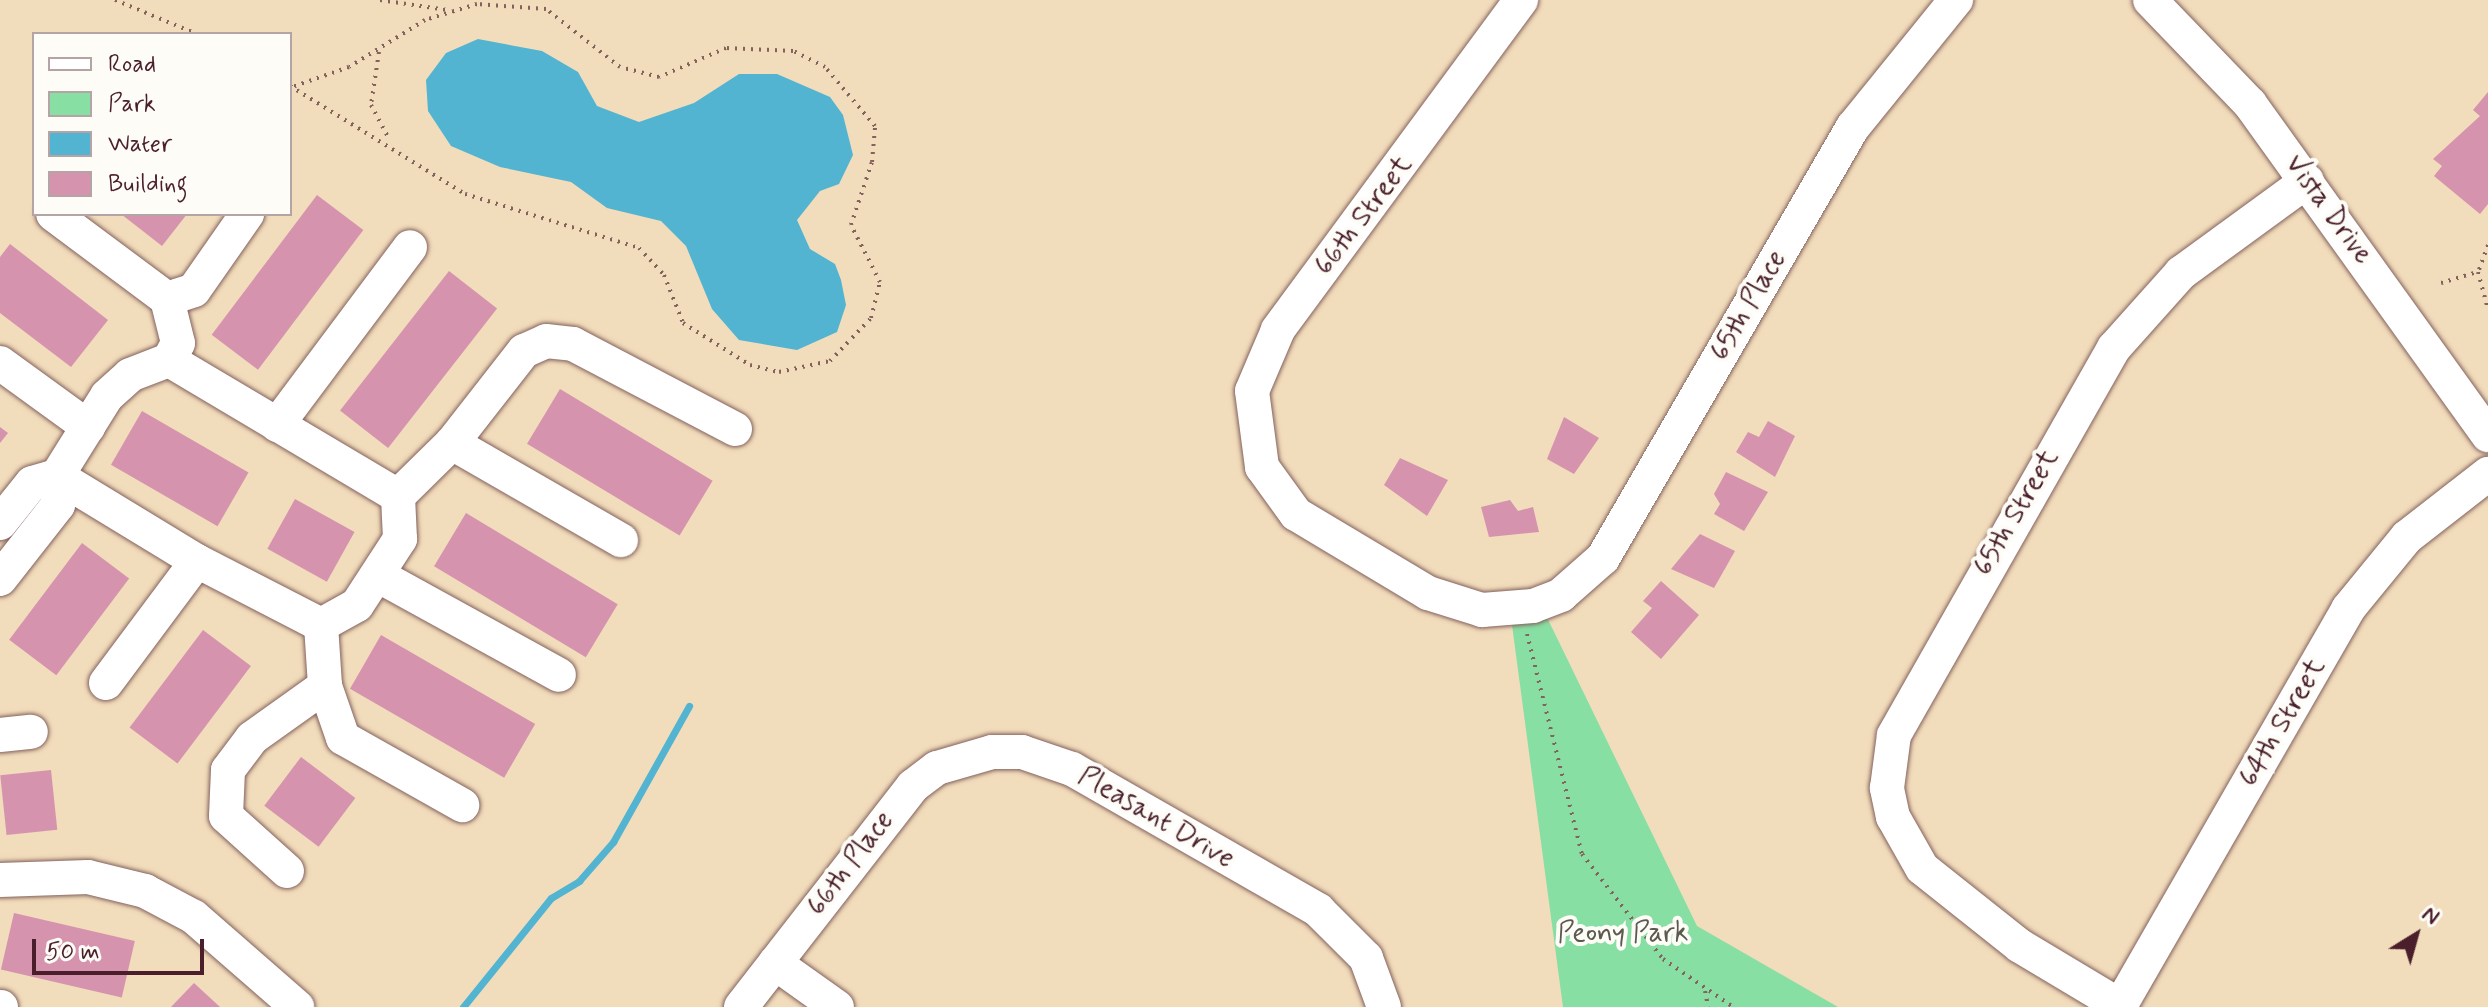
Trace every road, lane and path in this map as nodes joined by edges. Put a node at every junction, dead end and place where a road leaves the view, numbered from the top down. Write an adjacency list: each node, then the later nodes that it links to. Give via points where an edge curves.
1 (115, 0): 7 (path)
2 (380, 0): 6 (path)
3 (1521, 0): 36 (street, 66th Street, via 1271,340 1252,391 1255,447 1276,493 1319,530 1453,604)
4 (1956, 0): 36 (street, 65th Place, via 1853,127 1603,558)
5 (2150, 0): 12 (street, Vista Drive, via 2250,104)
6 (447, 10): 8 (path); 11 (path, via 509,3 546,9 620,67 659,77 726,48 755,45 793,51 825,67 875,126 872,162 851,225 880,282 871,318 830,361 779,372 750,365 683,323 664,275 639,248 465,194)
7 (192, 32)
8 (379, 52): 9 (path); 11 (path, via 371,105)
9 (292, 86)
10 (292, 87): 11 (path)
11 (391, 142)
12 (2307, 181): 26 (street, Vista Drive); 47 (street, 65th Street, via 2181,273 2114,348 1905,709 1888,760 1893,817 1922,868 1961,903)
13 (56, 216): 19 (street)
14 (246, 216): 19 (street, via 194,290)
15 (2488, 245): 17 (path)
16 (410, 247): 23 (street)
17 (2478, 272): 18 (path); 20 (path)
18 (2441, 283)
19 (167, 299): 21 (street, via 178,343)
20 (2488, 309)
21 (169, 360): 23 (street); 24 (street, via 130,375)
22 (0, 363): 24 (street)
23 (277, 425): 30 (street)
24 (88, 427): 29 (street)
25 (735, 429): 27 (street, via 573,344 546,341 524,351)
26 (2488, 435)
27 (452, 443): 30 (street); 32 (street)
28 (2488, 474): 47 (street, 64th Street, via 2407,537 2348,609)
29 (57, 476): 31 (street, via 32,483); 33 (street); 34 (street, via 58,505)
30 (398, 496): 35 (street, via 400,539)
31 (0, 523)
32 (621, 540)
33 (197, 561): 37 (street); 39 (street)
34 (3, 572)
35 (381, 577): 37 (street, via 357,605); 38 (street)
36 (1531, 606): 46 (path, via 1577,843 1626,919)
37 (321, 625): 40 (street)
38 (559, 675)
39 (106, 683)
40 (325, 686): 42 (street, via 343,738); 43 (street, via 252,738 228,770 226,816)
41 (985, 753): 45 (street, 66th Place, via 937,768 913,786); 51 (street, Pleasant Drive, via 1022,752 1072,769 1318,910 1366,958)
42 (462, 805)
43 (287, 871)
44 (0, 880): 48 (street, via 88,877 145,891 194,917)
45 (775, 963): 49 (street, 66th Place); 50 (street)
46 (1705, 991): 52 (path); 53 (path)
47 (2121, 1006)
48 (297, 1007)
49 (741, 1007)
50 (837, 1007)
51 (1384, 1007)
52 (1708, 1007)
53 (1733, 1007)

